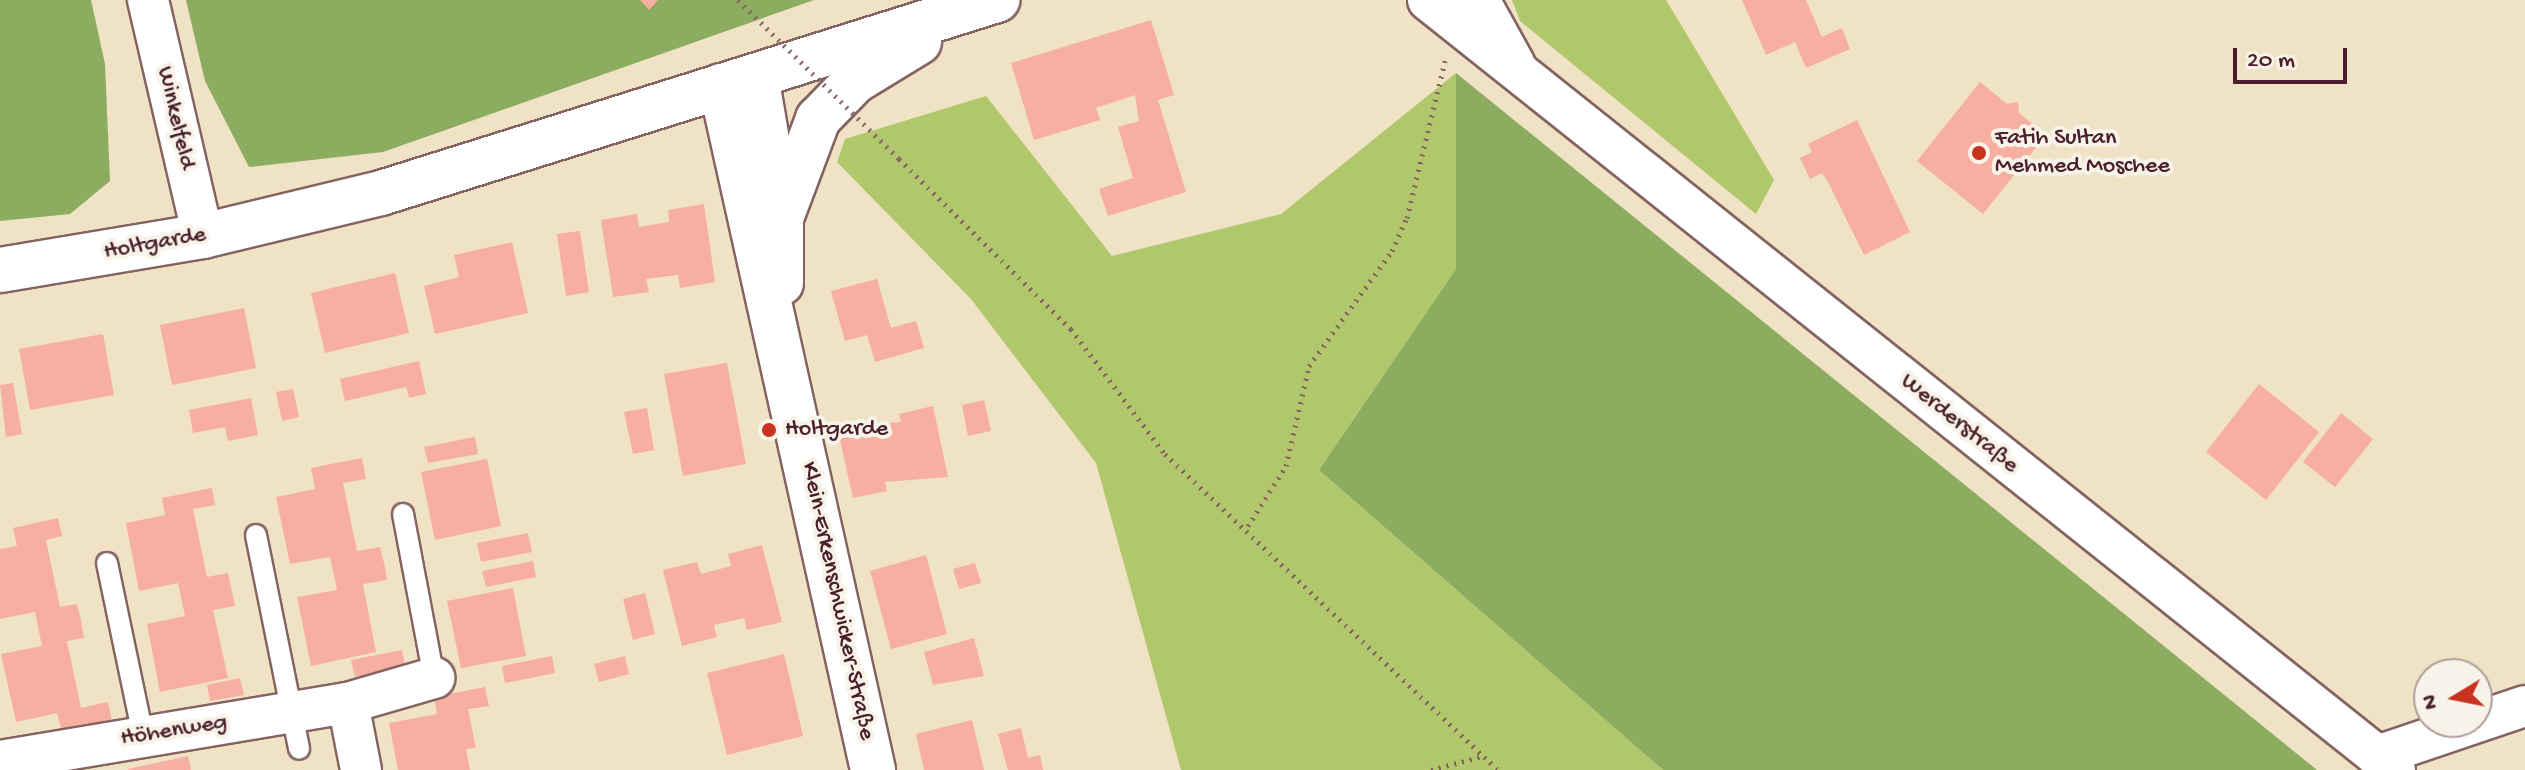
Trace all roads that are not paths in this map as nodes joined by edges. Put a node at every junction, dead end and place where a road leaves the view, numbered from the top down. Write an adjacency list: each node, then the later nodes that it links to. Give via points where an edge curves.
1 (148, 0): 7 (street, Winkelfeld)
2 (1428, 0): 4 (street, Werderstraße)
3 (988, 3): 5 (street, Holtgarde); 6 (street, Klein-Erkenschwicker-Straße, via 855,81 818,119)
4 (1470, 16): 19 (street, Werderstraße, via 1523,79)
5 (739, 81): 6 (street, Klein-Erkenschwicker-Straße); 7 (street, Holtgarde, via 499,160); 9 (street, Klein-Erkenschwicker-Straße, via 751,235)
6 (781, 218): 9 (street, Klein-Erkenschwicker-Straße)
7 (203, 236): 8 (street, Holtgarde)
8 (0, 270)
9 (782, 338): 21 (street, Klein-Erkenschwicker-Straße)
10 (403, 514): 13 (lane)
11 (256, 535): 16 (lane)
12 (107, 563): 17 (lane)
13 (434, 678): 14 (street, Höhenweg)
14 (348, 703): 16 (street, Höhenweg); 20 (street)
15 (2525, 706): 19 (street)
16 (295, 731): 17 (street, Höhenweg)
17 (143, 735): 18 (street, Höhenweg)
18 (0, 761)
19 (2386, 763)
20 (361, 770)
21 (873, 770)

